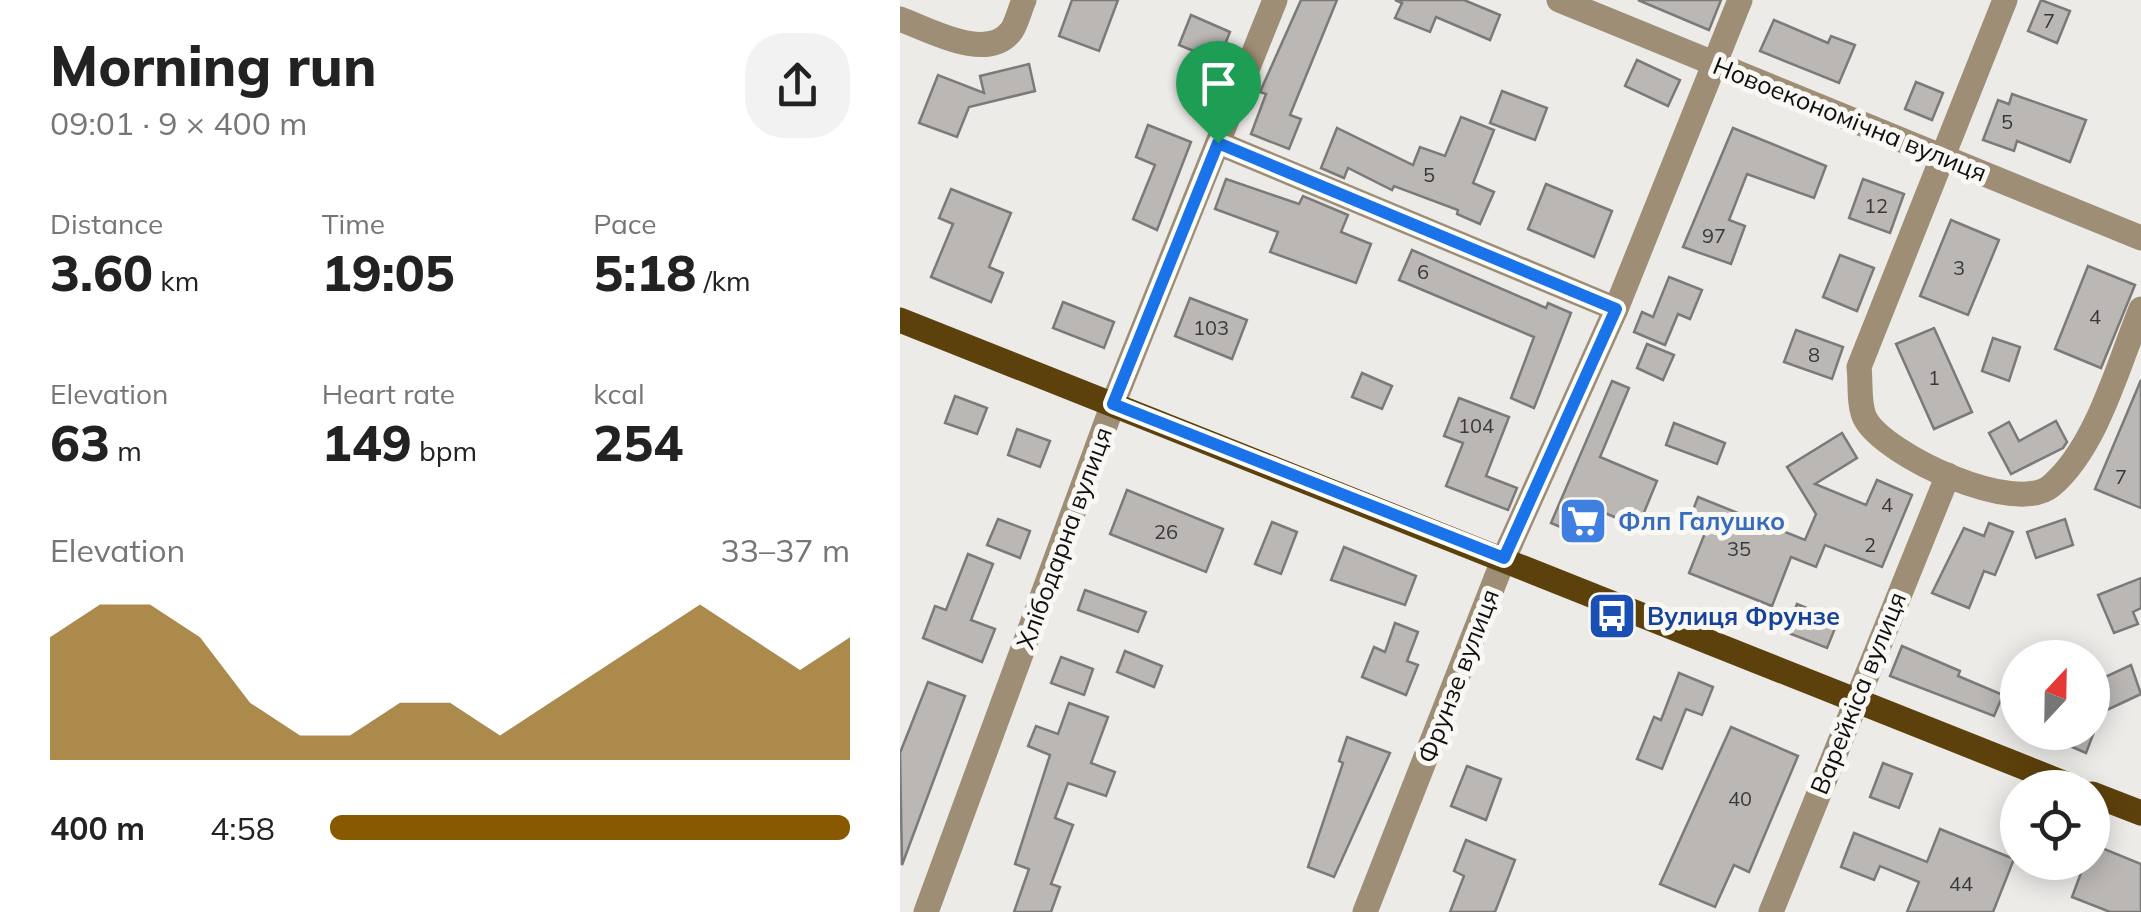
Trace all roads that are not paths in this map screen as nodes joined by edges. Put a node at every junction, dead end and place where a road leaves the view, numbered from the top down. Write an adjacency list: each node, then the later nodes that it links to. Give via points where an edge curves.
1 (1024, 0): 6 (street, via 1012,30 989,44)
2 (1275, 0): 8 (street, Хлібодарна вулиця)
3 (1559, 0): 7 (street, Новоекономічна вулиця)
4 (1740, 0): 7 (street, Фрунзе вулиця)
5 (2005, 0): 9 (street)
6 (900, 19)
7 (1715, 64): 9 (street, Новоекономічна вулиця); 11 (street, Фрунзе вулиця)
8 (1218, 143): 11 (street); 14 (street, Хлібодарна вулиця)
9 (1944, 156): 10 (street, Новоекономічна вулиця); 15 (street, via 1859,367 1864,418 1891,448)
10 (2141, 238)
11 (1616, 309): 16 (street, Фрунзе вулиця)
12 (2141, 309): 15 (street, via 2081,455 2047,490 2008,496)
13 (900, 320): 14 (main road)
14 (1113, 404): 16 (main road); 21 (street, Хлібодарна вулиця)
15 (1948, 475): 17 (street, Варейкіса вулиця)
16 (1504, 558): 17 (main road); 22 (street, Фрунзе вулиця)
17 (1854, 700): 18 (main road); 23 (street, Варейкіса вулиця)
18 (2031, 770)
19 (2110, 801): 20 (main road)
20 (2141, 814)
21 (926, 912)
22 (1365, 912)
23 (1771, 912)

